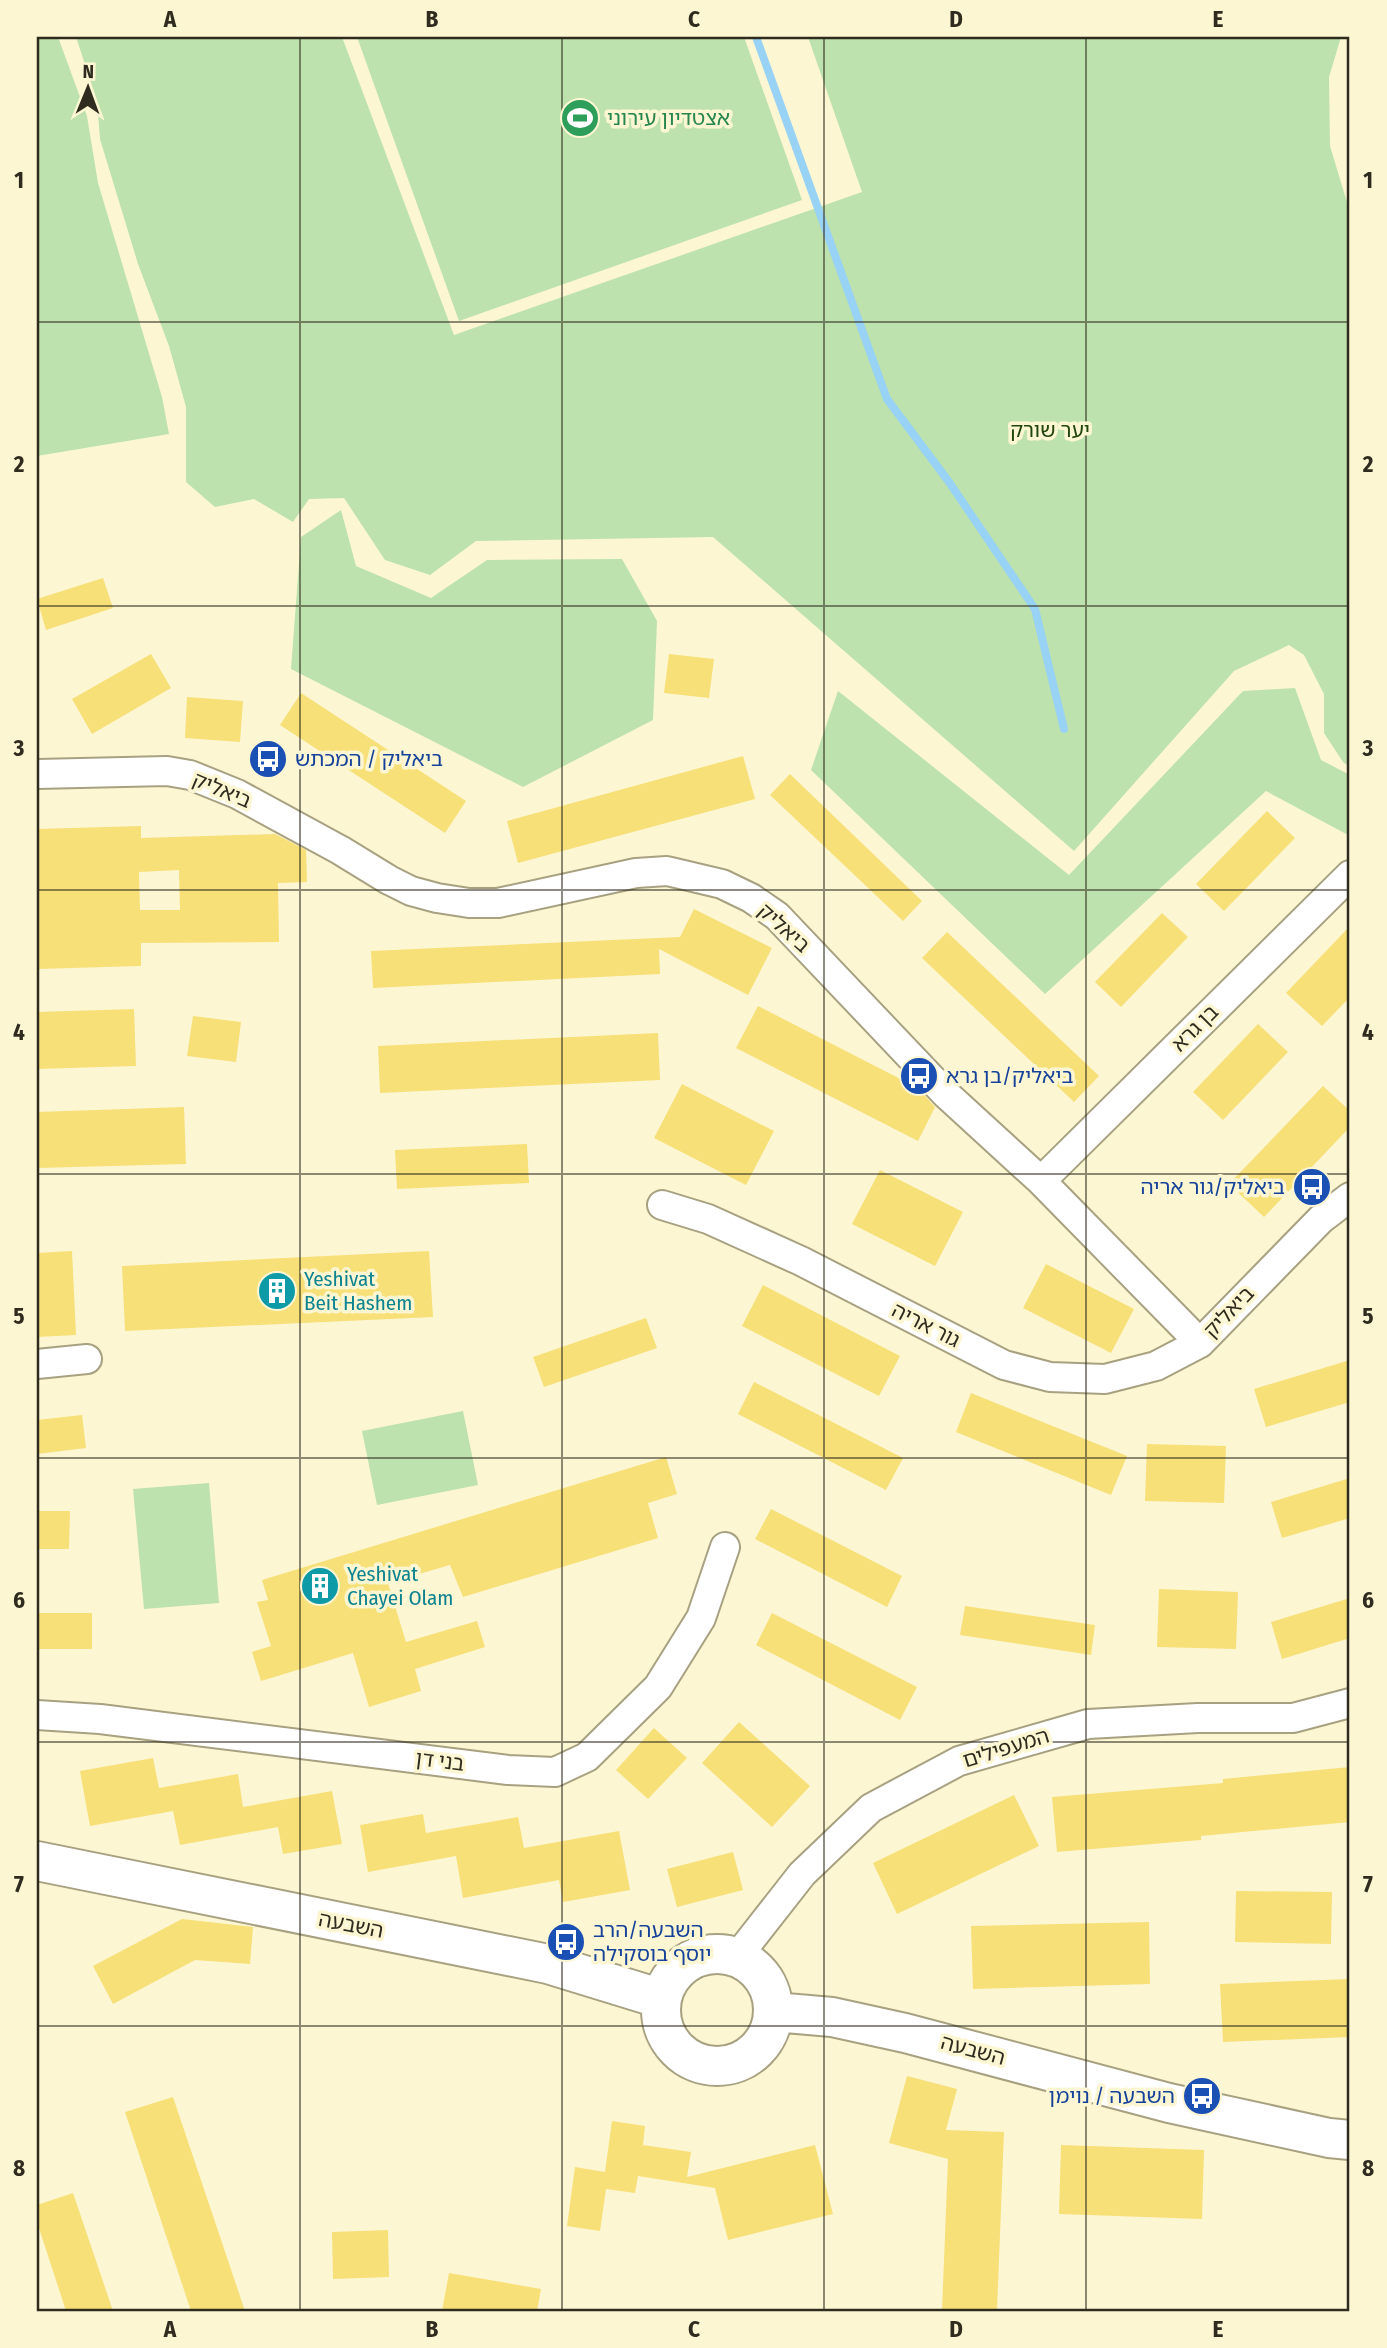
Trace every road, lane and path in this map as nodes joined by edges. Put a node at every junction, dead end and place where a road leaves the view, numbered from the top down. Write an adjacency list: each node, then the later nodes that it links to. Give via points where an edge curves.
1 (37, 774): 3 (street, ביאליק, via 167,771 190,775 237,794 411,891 437,898 498,903 636,873 667,871 722,884 778,916 947,1095)
2 (1350, 875): 3 (street, בן גרא)
3 (1041, 1181): 6 (street, ביאליק)
4 (1350, 1197): 6 (street, ביאליק, via 1321,1219)
5 (662, 1205): 6 (street, גור אריה, via 708,1219 801,1261 1004,1365 1050,1377 1105,1379 1156,1366)
6 (1200, 1343)
7 (88, 1359): 8 (street)
8 (37, 1364)
9 (725, 1547): 11 (street, בני דן, via 701,1618 657,1687 587,1757 555,1772)
10 (1350, 1703): 13 (street, המעפילים, via 1293,1718 1088,1724 960,1761 871,1808 802,1874)
11 (37, 1715)
12 (37, 1861): 14 (main road, השבעה, via 548,1964)
13 (737, 1958): 14 (main road, via 710,1954 684,1965 666,1986); 15 (main road, via 750,1964 768,1985)
14 (662, 1999): 15 (main road, via 663,2028 669,2041 704,2066 733,2065 746,2059 766,2039)
15 (774, 2012): 16 (main road, השבעה, via 832,2017 905,2033)
16 (1169, 2103): 17 (main road, השבעה); 18 (main road, השבעה, via 1227,2130)
17 (1350, 2140)
18 (1350, 2165)

